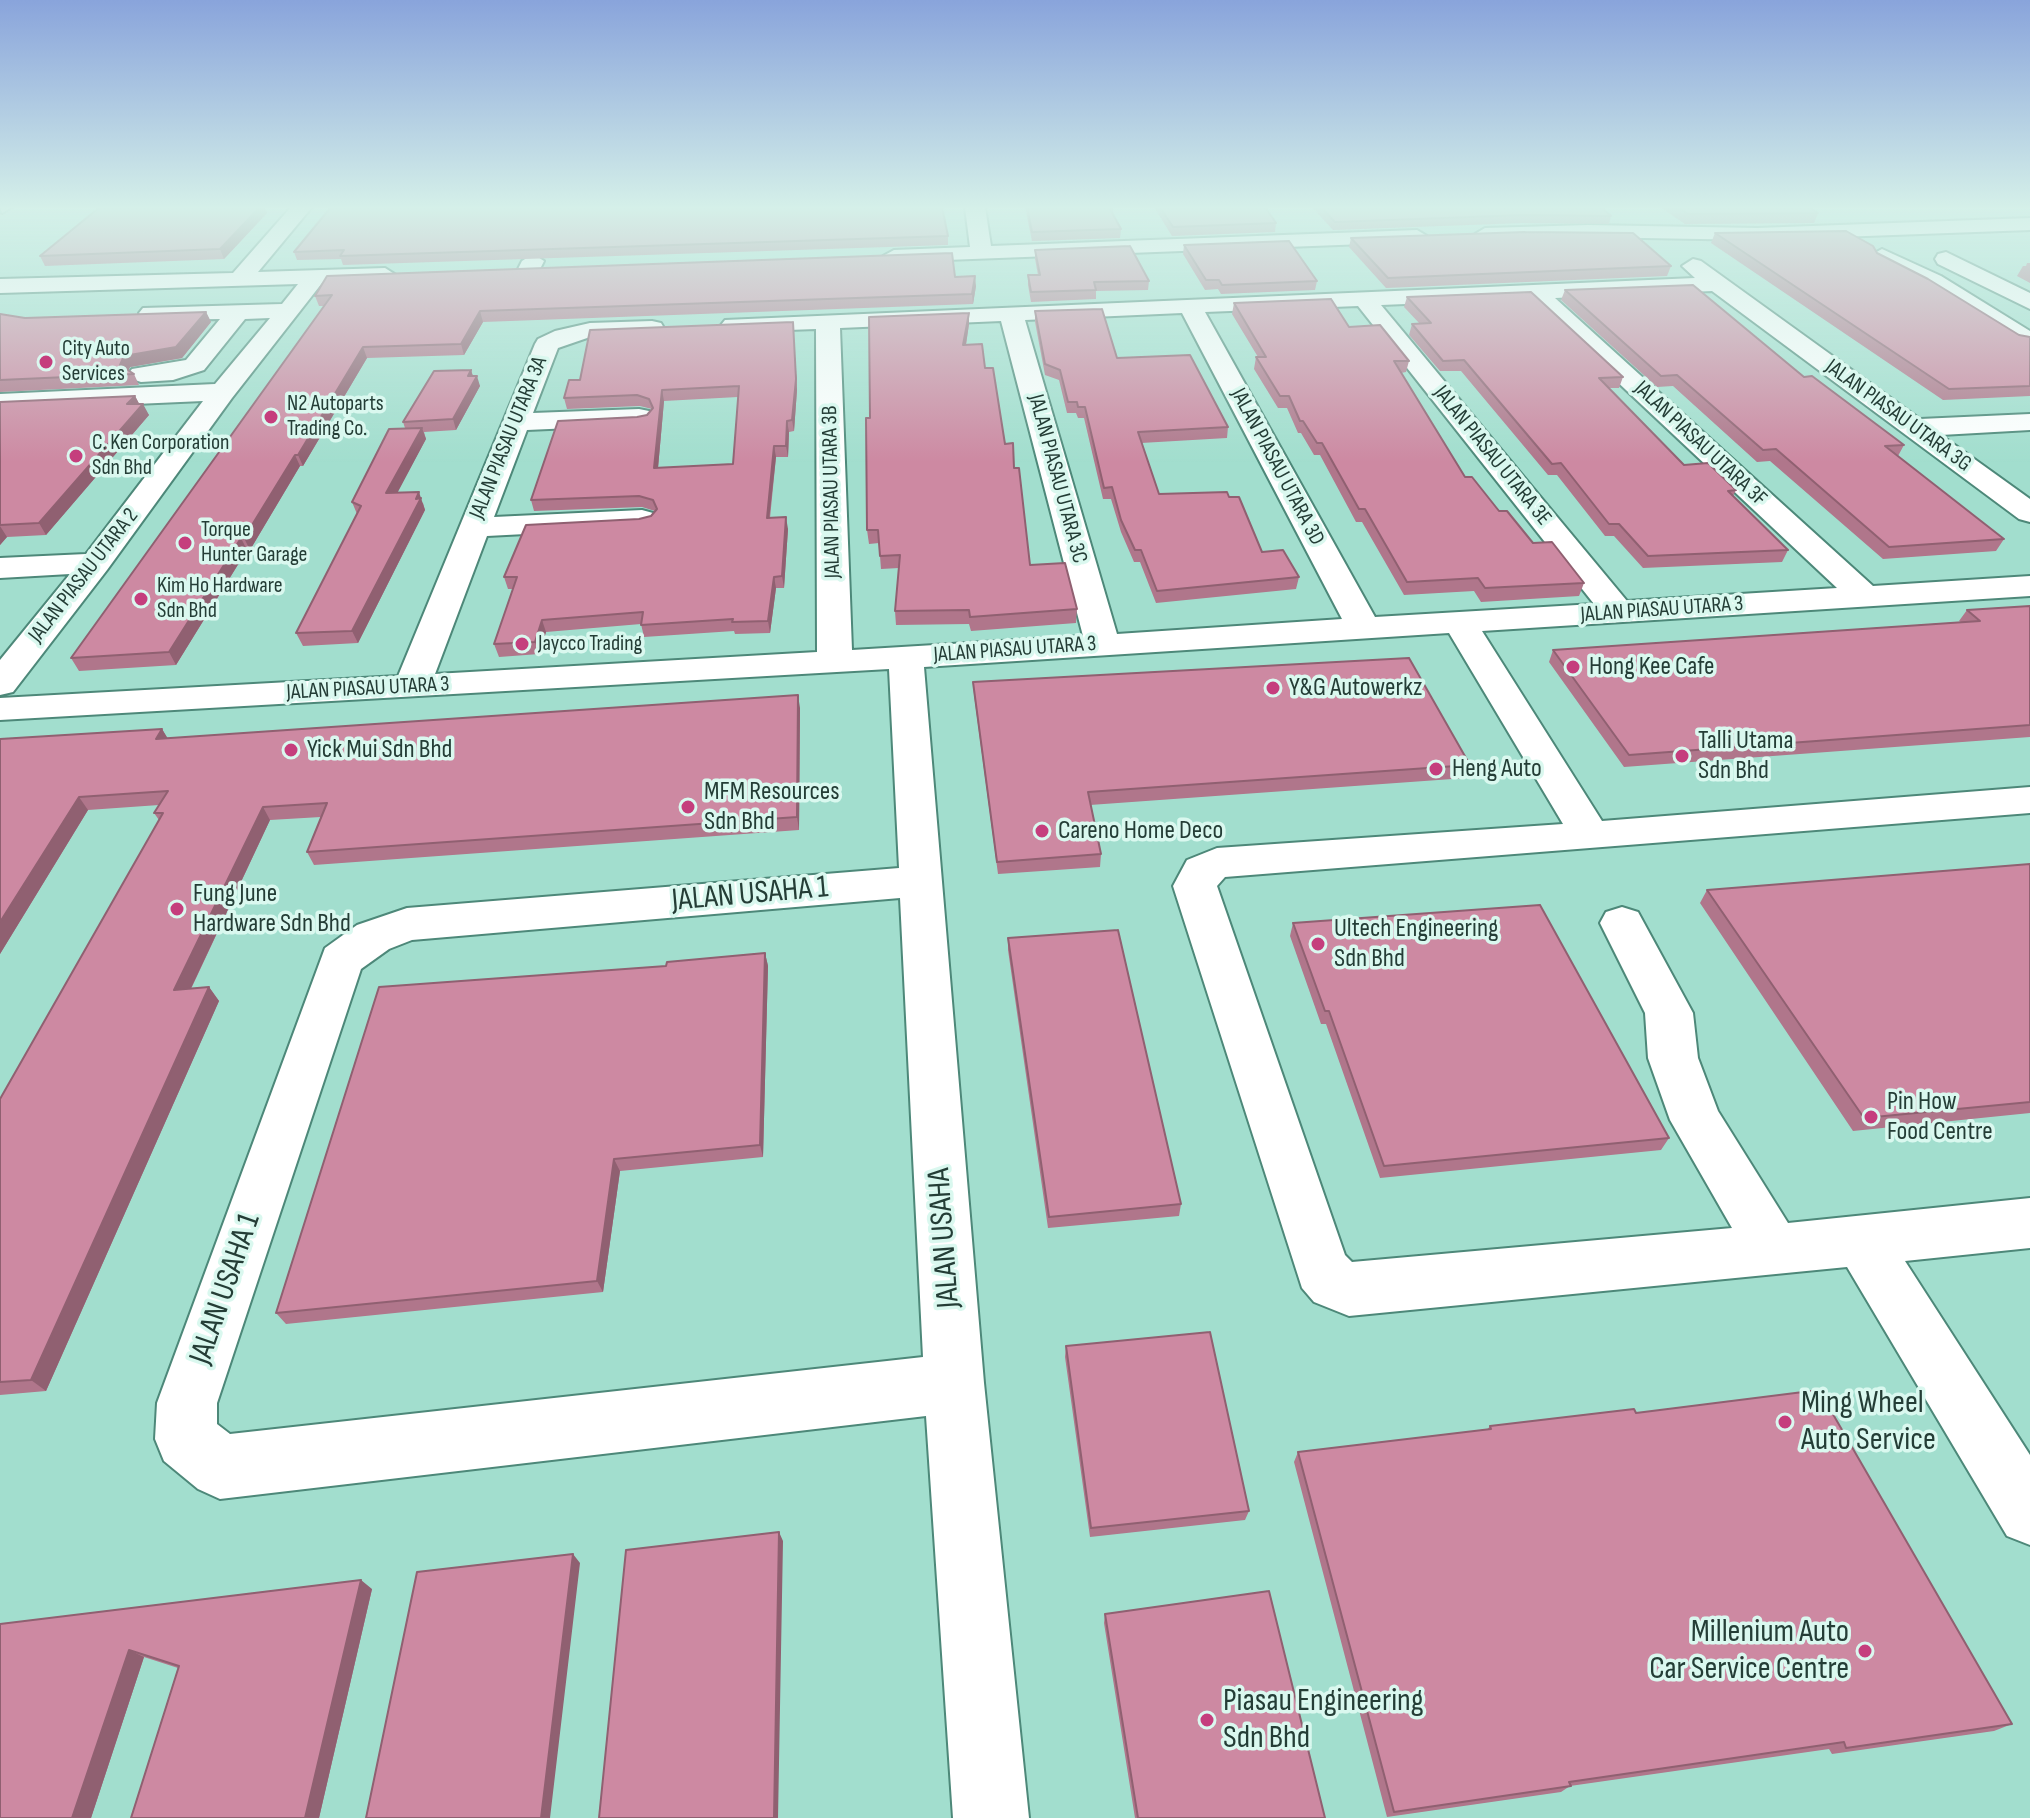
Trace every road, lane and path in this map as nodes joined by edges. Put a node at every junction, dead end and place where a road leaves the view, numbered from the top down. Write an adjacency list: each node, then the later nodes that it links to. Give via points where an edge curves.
1 (304, 292): 10 (street, JALAN PIASAU UTARA 2)
2 (1559, 292): 6 (street)
3 (1728, 292): 24 (street, JALAN PIASAU UTARA 3G)
4 (1950, 292): 17 (street)
5 (2010, 292): 8 (street)
6 (1536, 293): 7 (street); 31 (street, JALAN PIASAU UTARA 3F)
7 (1365, 300): 9 (street); 32 (street, JALAN PIASAU UTARA 3E)
8 (2030, 302)
9 (1190, 307): 13 (street); 34 (street, JALAN PIASAU UTARA 3D)
10 (288, 311): 11 (street); 19 (street, JALAN PIASAU UTARA 2)
11 (237, 313): 12 (street); 18 (street, via 186,370)
12 (121, 314)
13 (1011, 314): 14 (street); 35 (street, JALAN PIASAU UTARA 3C)
14 (828, 322): 15 (street); 37 (street, JALAN PIASAU UTARA 3B)
15 (701, 326)
16 (670, 327): 22 (street, JALAN PIASAU UTARA 3A, via 590,330 547,344)
17 (2024, 338)
18 (86, 377)
19 (223, 392): 20 (street); 28 (street, JALAN PIASAU UTARA 2)
20 (0, 402)
21 (639, 417): 22 (street)
22 (516, 422): 27 (street, JALAN PIASAU UTARA 3A)
23 (2030, 422): 24 (street)
24 (1914, 428): 25 (street, JALAN PIASAU UTARA 3G)
25 (2030, 513)
26 (642, 519): 27 (street)
27 (473, 527): 39 (street, JALAN PIASAU UTARA 3A)
28 (96, 563): 29 (street); 38 (street, JALAN PIASAU UTARA 2)
29 (0, 568)
30 (2030, 586): 31 (street, JALAN PIASAU UTARA 3)
31 (1865, 596): 32 (street, JALAN PIASAU UTARA 3)
32 (1619, 613): 33 (street, JALAN PIASAU UTARA 3)
33 (1459, 622): 34 (street, JALAN PIASAU UTARA 3); 42 (street)
34 (1364, 628): 35 (street, JALAN PIASAU UTARA 3)
35 (1102, 643): 36 (street, JALAN PIASAU UTARA 3)
36 (906, 658): 37 (street, JALAN PIASAU UTARA 3); 43 (street, JALAN USAHA)
37 (835, 662): 39 (street, JALAN PIASAU UTARA 3)
38 (0, 684)
39 (412, 686): 40 (street, JALAN PIASAU UTARA 3)
40 (0, 709)
41 (2030, 800): 42 (street)
42 (1591, 836): 47 (street, via 1217,863 1202,871 1195,886 1322,1270 1349,1289)
43 (920, 881): 48 (street, JALAN USAHA); 48 (street, JALAN USAHA 1, via 407,924 373,937 341,960 187,1403 186,1439 220,1467)
44 (1622, 923): 47 (street, via 1669,1013 1673,1058 1696,1120)
45 (2030, 1223): 46 (street)
46 (1861, 1241): 47 (street); 49 (street)
47 (1774, 1249)
48 (954, 1383): 50 (street, JALAN USAHA)
49 (2030, 1513)
50 (991, 1818)

